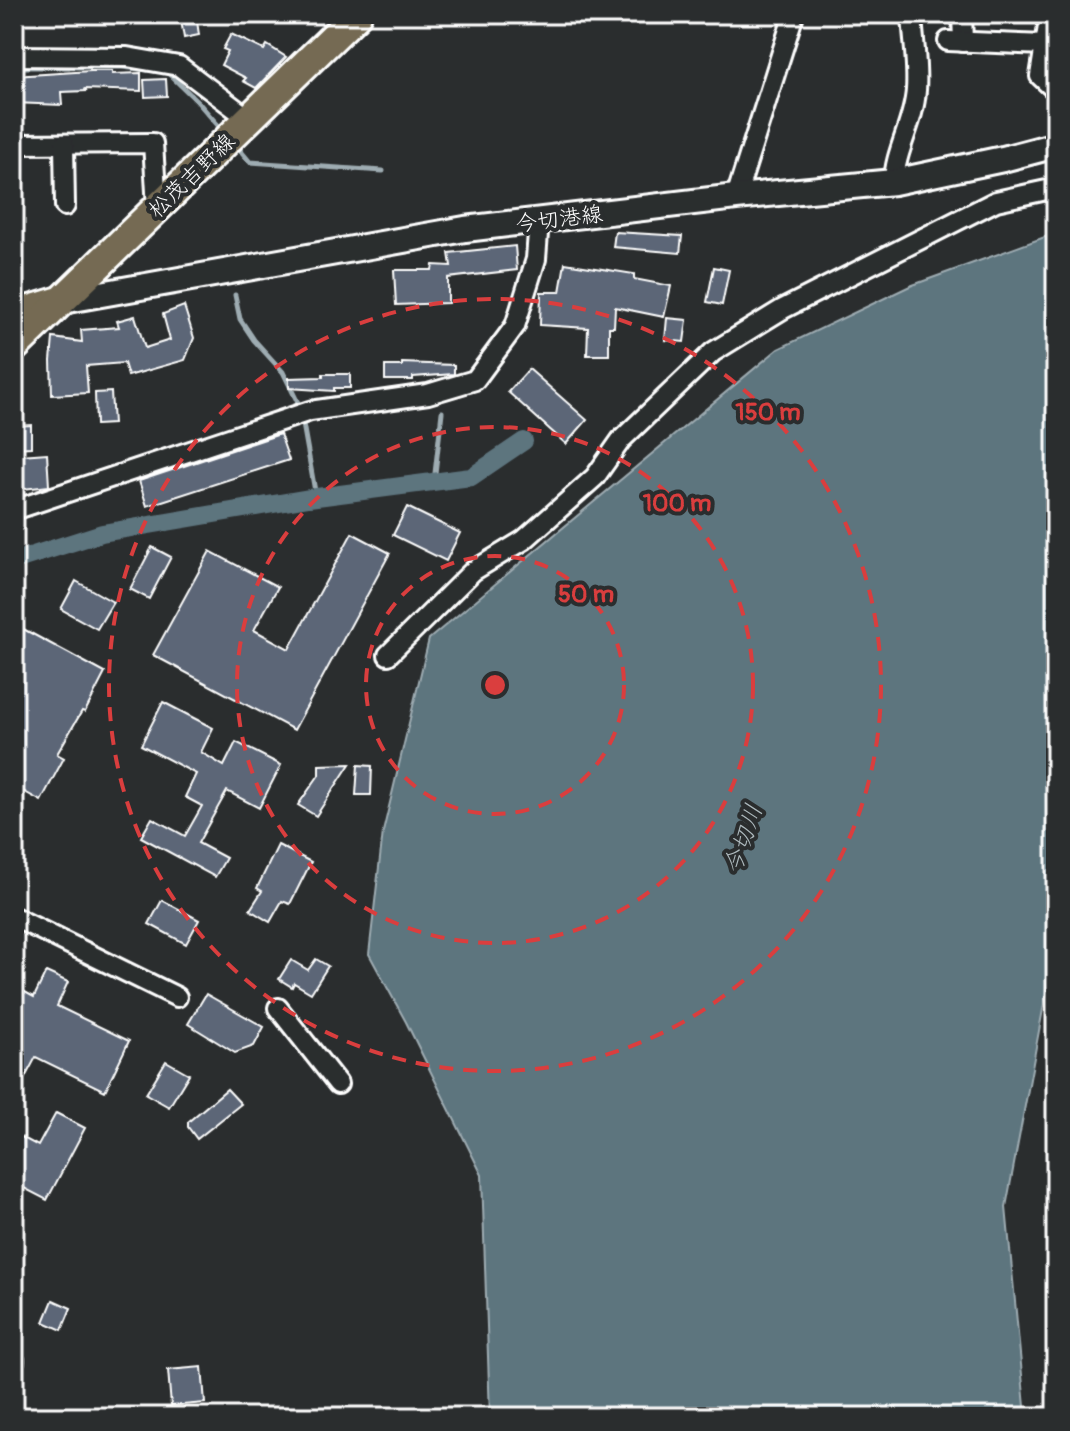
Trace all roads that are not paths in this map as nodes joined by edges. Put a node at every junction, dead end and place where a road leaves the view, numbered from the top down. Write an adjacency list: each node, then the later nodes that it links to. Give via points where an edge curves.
1 (357, 14): 9 (main road, 松茂吉野線)
2 (794, 14): 15 (street)
3 (912, 14): 13 (street, via 916,91 908,130 894,161)
4 (962, 14): 6 (street, via 955,41)
5 (1050, 14): 6 (street)
6 (1045, 45): 8 (street, via 1040,76)
7 (14, 56): 9 (street, via 127,57 179,66)
8 (1056, 91)
9 (249, 119): 17 (main road, 松茂吉野線)
10 (14, 144): 11 (street)
11 (64, 144): 16 (street); 17 (street, via 153,143)
12 (1056, 145): 13 (main road, 今切港線)
13 (894, 182): 15 (main road, 今切港線)
14 (1056, 188): 23 (street, via 996,201 783,309 713,352 621,440 595,477 524,540 473,571)
15 (736, 197): 18 (main road, 今切港線)
16 (65, 206)
17 (157, 208): 19 (main road, 松茂吉野線)
18 (539, 220): 19 (main road, 今切港線); 22 (street, via 536,259 515,326 475,380 428,394 310,411)
19 (62, 301): 20 (main road, 松茂吉野線); 21 (main road)
20 (14, 315)
21 (14, 347)
22 (14, 510)
23 (388, 655)
24 (14, 917): 25 (street)
25 (177, 997)
26 (278, 1008): 27 (street)
27 (338, 1084)

